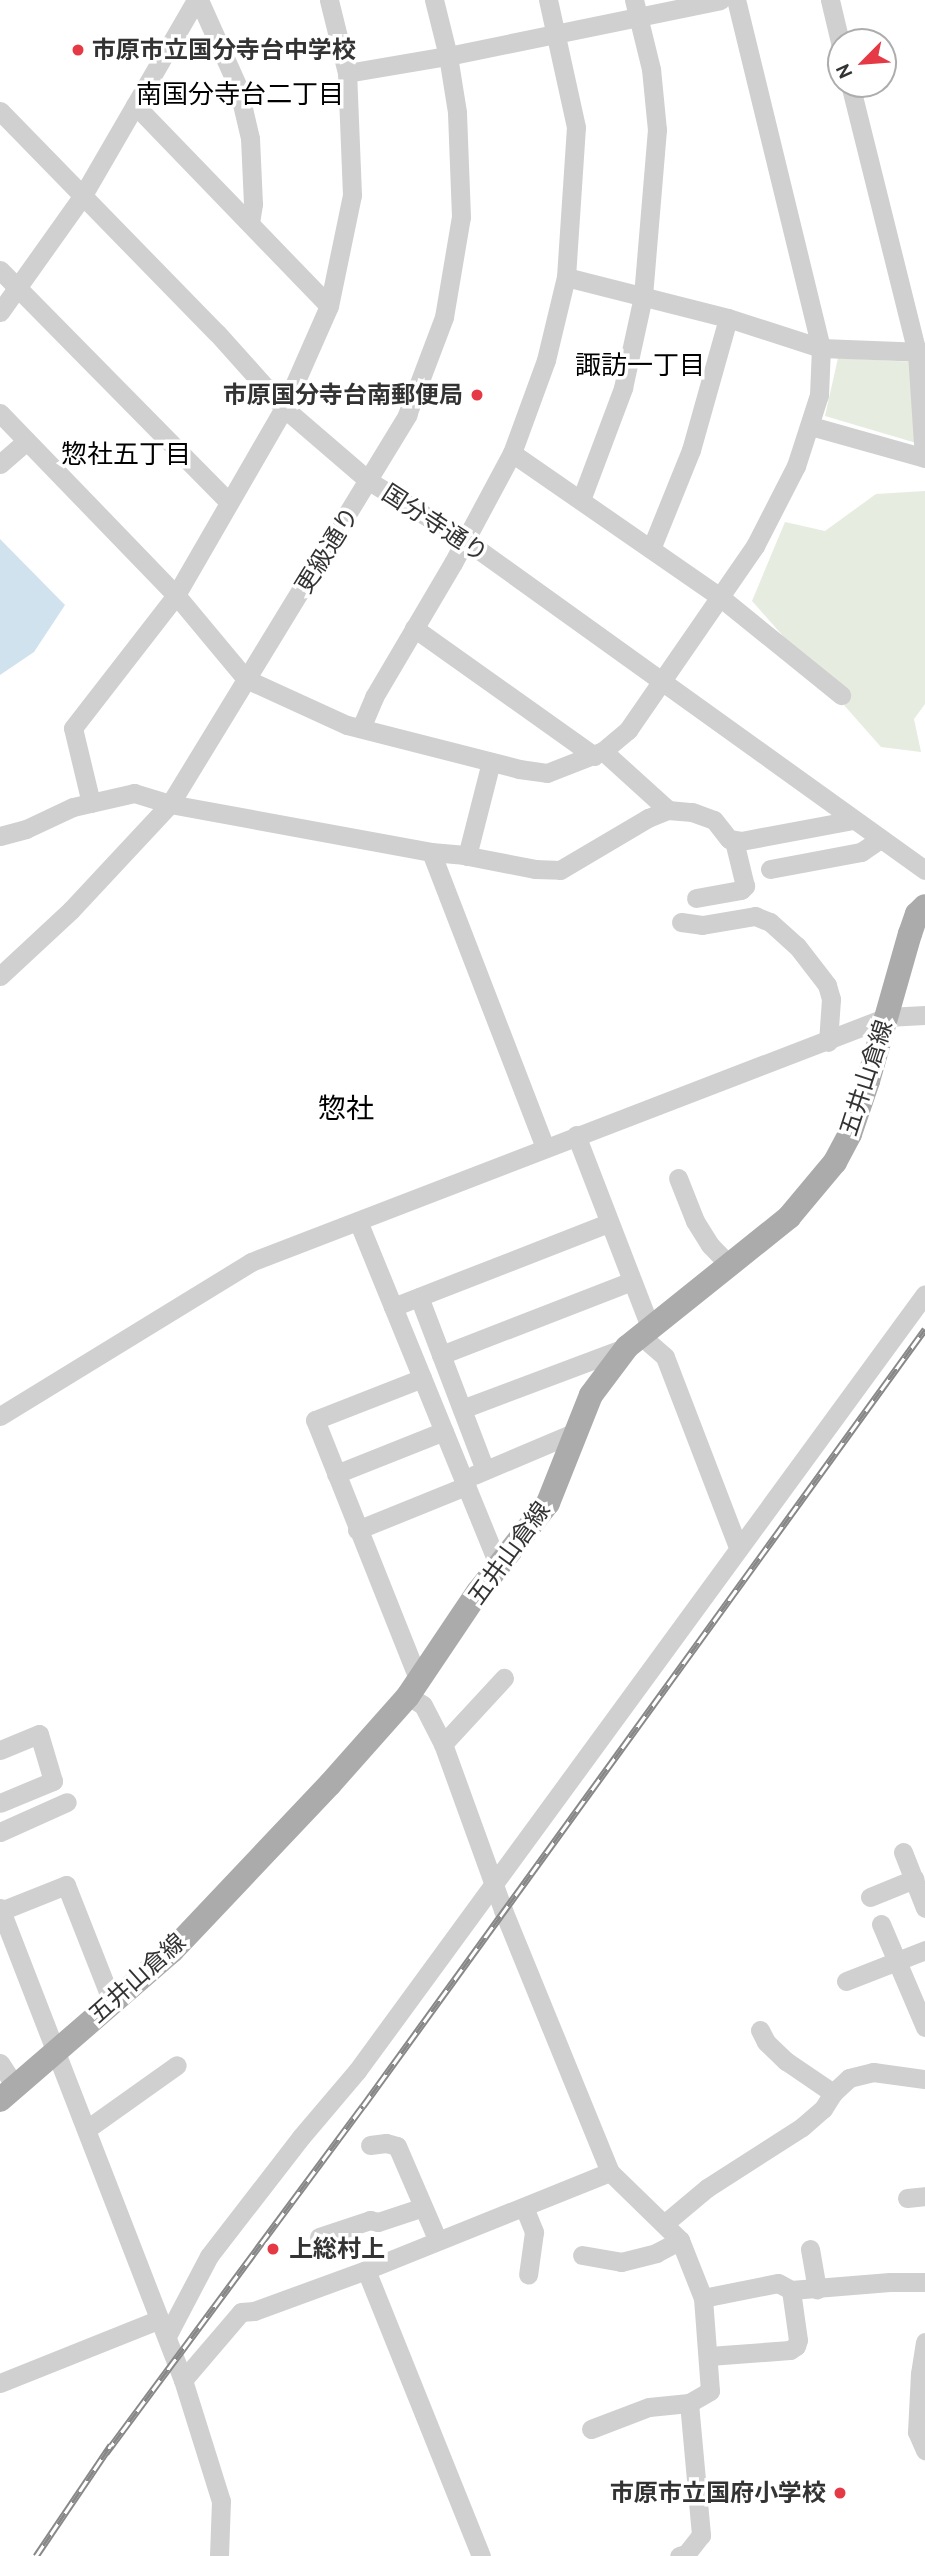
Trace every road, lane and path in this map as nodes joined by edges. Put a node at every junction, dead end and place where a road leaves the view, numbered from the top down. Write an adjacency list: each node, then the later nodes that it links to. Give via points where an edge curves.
1 (198, 0): 14 (street); 17 (street, via 238,87 250,138)
2 (330, 0): 12 (street)
3 (434, 0): 11 (street, 更級通り)
4 (548, 0): 10 (street)
5 (720, 0): 8 (street)
6 (736, 0): 25 (street)
7 (830, 0): 9 (street)
8 (636, 9): 10 (street); 21 (street, via 651,69 657,130)
9 (837, 28)
10 (555, 35): 11 (street); 19 (street, via 576,127)
11 (449, 56): 12 (street); 34 (street, 更級通り, via 457,112 461,217 444,317 407,415)
12 (347, 73): 22 (street, via 352,195)
13 (854, 98): 26 (street)
14 (135, 105): 16 (street); 17 (street)
15 (0, 111): 16 (street, 国分寺通り)
16 (83, 195): 20 (street); 27 (street, 国分寺通り)
17 (250, 223): 22 (street)
18 (0, 270): 20 (street)
19 (566, 277): 21 (street); 31 (street, via 545,360)
20 (18, 288): 23 (street); 36 (street)
21 (643, 296): 24 (street); 35 (street, via 622,388)
22 (329, 306): 27 (street)
23 (0, 313)
24 (728, 318): 25 (street); 38 (street, via 691,450)
25 (821, 348): 26 (street); 29 (street, via 819,395)
26 (921, 353): 32 (street)
27 (284, 408): 34 (street, 国分寺通り); 36 (street)
28 (0, 412): 30 (street)
29 (811, 426): 32 (street); 40 (street, via 782,497)
30 (26, 441): 33 (street); 39 (street)
31 (512, 453): 35 (street); 37 (street)
32 (924, 458)
33 (0, 464)
34 (369, 481): 37 (street, 国分寺通り); 42 (street, 更級通り)
35 (581, 500): 38 (street)
36 (229, 502): 39 (street)
37 (465, 540): 41 (street); 43 (street, 国分寺通り)
38 (651, 549): 40 (street)
39 (176, 595): 42 (street); 48 (street, via 74,729)
40 (720, 597): 43 (street); 44 (street)
41 (414, 628): 45 (street); 46 (street)
42 (246, 679): 45 (street); 49 (street, 更級通り)
43 (662, 682): 46 (street, via 628,730); 51 (street, 国分寺通り)
44 (841, 695)
45 (361, 728): 47 (street)
46 (598, 754): 47 (street, via 547,773); 50 (street)
47 (491, 762): 56 (street)
48 (91, 803): 49 (street, via 134,793); 52 (street)
49 (170, 804): 55 (street); 62 (street, 更級通り, via 71,910)
50 (668, 810): 54 (street, via 714,820); 56 (street, via 560,870)
51 (853, 820): 53 (street, 国分寺通り); 54 (street)
52 (0, 836)
53 (880, 839): 57 (street, 国分寺通り); 58 (street, via 861,852)
54 (734, 841): 59 (street, via 745,886)
55 (431, 852): 56 (street); 67 (street)
56 (467, 856)
57 (923, 865)
58 (770, 869)
59 (696, 898)
60 (925, 906): 64 (main road, 五井山倉線, via 910,934)
61 (681, 922): 65 (street, via 702,925 755,916 770,922 797,946 827,985 831,999)
62 (0, 976)
63 (925, 1015): 64 (street)
64 (887, 1017): 65 (street); 71 (main road, 五井山倉線, via 850,1134 835,1162 789,1217)
65 (828, 1042): 66 (street)
66 (576, 1135): 67 (street); 70 (street)
67 (545, 1147): 69 (street)
68 (678, 1178): 71 (street, via 695,1221)
69 (358, 1221): 75 (street); 80 (street, via 251,1262)
70 (609, 1223): 72 (street); 74 (street)
71 (729, 1265): 76 (main road, 五井山倉線)
72 (632, 1281): 76 (street); 77 (street)
73 (925, 1294): 87 (street)
74 (419, 1297): 75 (street); 77 (street)
75 (393, 1307): 78 (street)
76 (639, 1336): 79 (street); 82 (main road, 五井山倉線, via 591,1395); 87 (street, via 665,1357)
77 (441, 1355): 79 (street)
78 (422, 1378): 81 (street); 84 (street, via 314,1420)
79 (462, 1409): 83 (street)
80 (0, 1416)
81 (444, 1431): 84 (street); 85 (street)
82 (578, 1431): 83 (street); 88 (main road, 五井山倉線, via 548,1503)
83 (485, 1470): 85 (street)
84 (336, 1474): 86 (street)
85 (465, 1483): 86 (street); 88 (street)
86 (357, 1530): 90 (street)
87 (738, 1547): 98 (street)
88 (499, 1566): 90 (main road, 五井山倉線)
89 (504, 1678): 91 (street)
90 (413, 1688): 91 (street); 106 (main road, 五井山倉線, via 330,1784 172,1951)
91 (443, 1744): 98 (street)
92 (0, 1750): 93 (street, via 38,1734 53,1781)
93 (0, 1802)
94 (67, 1802): 95 (street)
95 (0, 1832)
96 (903, 1852): 97 (street)
97 (914, 1880): 99 (street); 100 (street)
98 (493, 1885): 117 (street); 132 (street, via 357,2071 209,2256)
99 (870, 1897)
100 (925, 1908)
101 (1, 1909): 106 (street, via 66,1885); 109 (street)
102 (881, 1924): 104 (street)
103 (925, 1950): 104 (street)
104 (897, 1963): 105 (street); 107 (street)
105 (845, 1981)
106 (112, 2002): 109 (main road, 五井山倉線)
107 (925, 2027)
108 (760, 2030): 114 (street, via 786,2061)
109 (57, 2049): 113 (main road, 五井山倉線); 115 (street)
110 (0, 2063): 113 (street)
111 (177, 2065): 115 (street)
112 (925, 2079): 114 (street, via 858,2074)
113 (8, 2093)
114 (833, 2093): 120 (street, via 802,2127 707,2188)
115 (87, 2129): 132 (street)
116 (370, 2145): 118 (street, via 397,2146)
117 (610, 2172): 119 (street); 120 (street)
118 (423, 2207): 121 (street); 123 (street)
119 (524, 2207): 123 (street); 127 (street, via 534,2232)
120 (664, 2224): 122 (street)
121 (319, 2237)
122 (680, 2240): 125 (street, via 656,2253 621,2262); 131 (street)
123 (438, 2241): 126 (street)
124 (810, 2249): 129 (street)
125 (582, 2255)
126 (366, 2270): 135 (street, via 241,2312); 141 (street)
127 (528, 2275)
128 (925, 2282): 129 (street)
129 (817, 2289): 130 (street)
130 (791, 2290): 131 (street, via 778,2283); 134 (street, via 796,2346)
131 (703, 2298): 134 (street)
132 (164, 2328): 135 (street); 136 (street)
133 (925, 2342): 139 (street, via 917,2432)
134 (709, 2356): 137 (street, via 710,2391)
135 (183, 2380): 140 (street, via 221,2501)
136 (0, 2383)
137 (689, 2403): 138 (street, via 649,2407); 142 (street, via 701,2535 687,2554)
138 (591, 2429)
139 (925, 2450)
140 (219, 2556)
141 (481, 2556)
142 (679, 2556)

